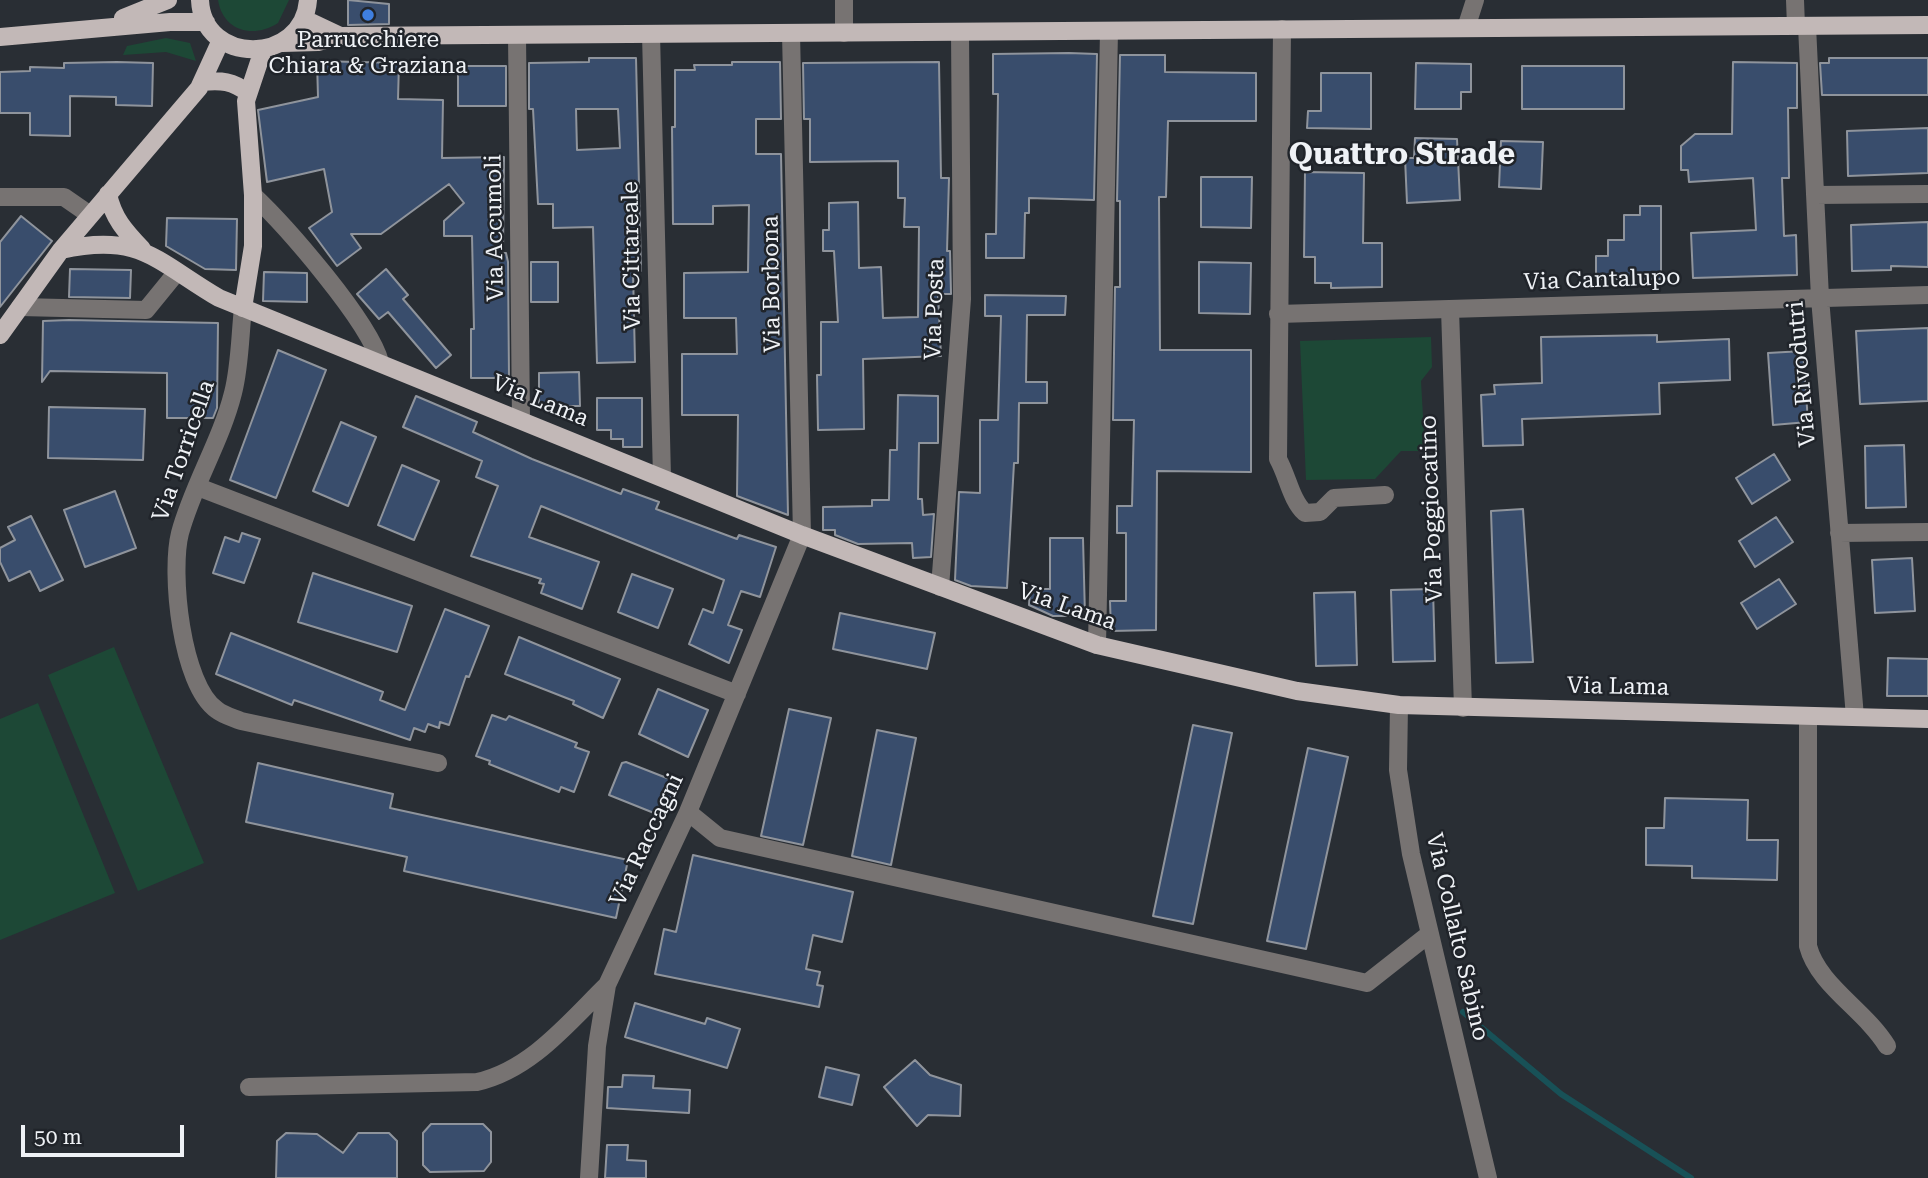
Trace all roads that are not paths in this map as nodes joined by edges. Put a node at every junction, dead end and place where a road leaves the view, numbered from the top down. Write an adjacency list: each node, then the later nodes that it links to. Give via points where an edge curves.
1 (168, 0): 12 (main road)
2 (200, 0): 8 (main road)
3 (308, 0): 7 (main road)
4 (844, 0): 17 (street)
5 (1475, 0): 11 (street)
6 (1796, 0): 10 (street, Via Rivodutri)
7 (303, 19): 20 (main road); 23 (main road)
8 (206, 22): 12 (main road); 22 (main road)
9 (1928, 25): 10 (main road)
10 (1801, 26): 11 (main road); 30 (street, Via Rivodutri)
11 (1466, 28): 13 (main road)
12 (91, 29): 21 (main road)
13 (1282, 30): 14 (main road); 41 (street)
14 (1109, 31): 15 (main road); 52 (street)
15 (960, 32): 17 (main road); 51 (street, Via Posta, via 962,299)
16 (792, 33): 17 (main road); 18 (main road); 50 (street, Via Borbona)
17 (844, 33)
18 (651, 34): 19 (main road); 45 (street, Via Cittareale)
19 (517, 35): 20 (main road); 44 (street, Via Accumoli)
20 (340, 36): 23 (main road)
21 (0, 37)
22 (221, 40): 24 (main road, via 234,47); 25 (main road)
23 (282, 43): 24 (main road)
24 (263, 50): 26 (main road)
25 (202, 82): 26 (main road, via 221,80); 27 (main road)
26 (248, 93): 28 (main road)
27 (108, 194): 32 (main road); 33 (main road, via 111,211)
28 (253, 194): 39 (main road, via 251,275); 43 (street, via 280,221 369,335)
29 (1928, 194): 30 (street)
30 (1815, 195): 37 (street, Via Rivodutri)
31 (0, 197): 32 (street, via 64,197)
32 (90, 215): 34 (main road)
33 (142, 249): 34 (main road, Via Lama, via 105,244); 35 (main road, Via Lama)
34 (61, 250): 38 (main road)
35 (177, 272): 38 (street, via 146,310); 39 (main road, Via Lama)
36 (1928, 295): 37 (street, Via Cantalupo)
37 (1820, 298): 40 (street, Via Cantalupo); 49 (street, Via Rivodutri)
38 (20, 307): 42 (main road)
39 (243, 307): 43 (main road, Via Lama); 46 (street, Via Torricella, via 234,392)
40 (1450, 309): 41 (street, Via Cantalupo); 55 (street, Via Poggiocatino)
41 (1278, 314): 47 (street, via 1278,459 1291,482 1295,503 1305,513 1320,512 1334,498)
42 (0, 335)
43 (380, 362): 44 (main road, Via Lama)
44 (521, 420): 45 (main road, Via Lama)
45 (662, 477): 50 (main road, Via Lama)
46 (198, 487): 53 (street); 59 (street, Via Torricella, via 180,533 176,563 191,669 216,710 241,721)
47 (1385, 495)
48 (1928, 532): 49 (street)
49 (1839, 533): 57 (street, Via Rivodutri)
50 (802, 535): 51 (main road, Via Lama); 53 (street, Via Raccagni)
51 (940, 587): 52 (main road, Via Lama)
52 (1097, 646): 54 (main road, Via Lama, via 1297,691)
53 (737, 694): 60 (street, Via Raccagni)
54 (1399, 705): 55 (main road, Via Lama); 61 (street, Via Collalto Sabino, via 1398,770)
55 (1464, 708): 56 (main road, Via Lama)
56 (1808, 716): 57 (main road, Via Lama); 63 (street, via 1808,946 1819,972 1867,1017)
57 (1855, 717): 58 (main road, Via Lama)
58 (1928, 719)
59 (438, 763)
60 (688, 813): 61 (street, via 720,838 1367,983); 62 (street, Via Raccagni)
61 (1428, 935): 66 (street, Via Collalto Sabino)
62 (607, 985): 64 (street, via 555,1036 500,1077 477,1082); 65 (street, Via Raccagni, via 597,1046)
63 (1888, 1046)
64 (249, 1087)
65 (589, 1178)
66 (1488, 1178)

